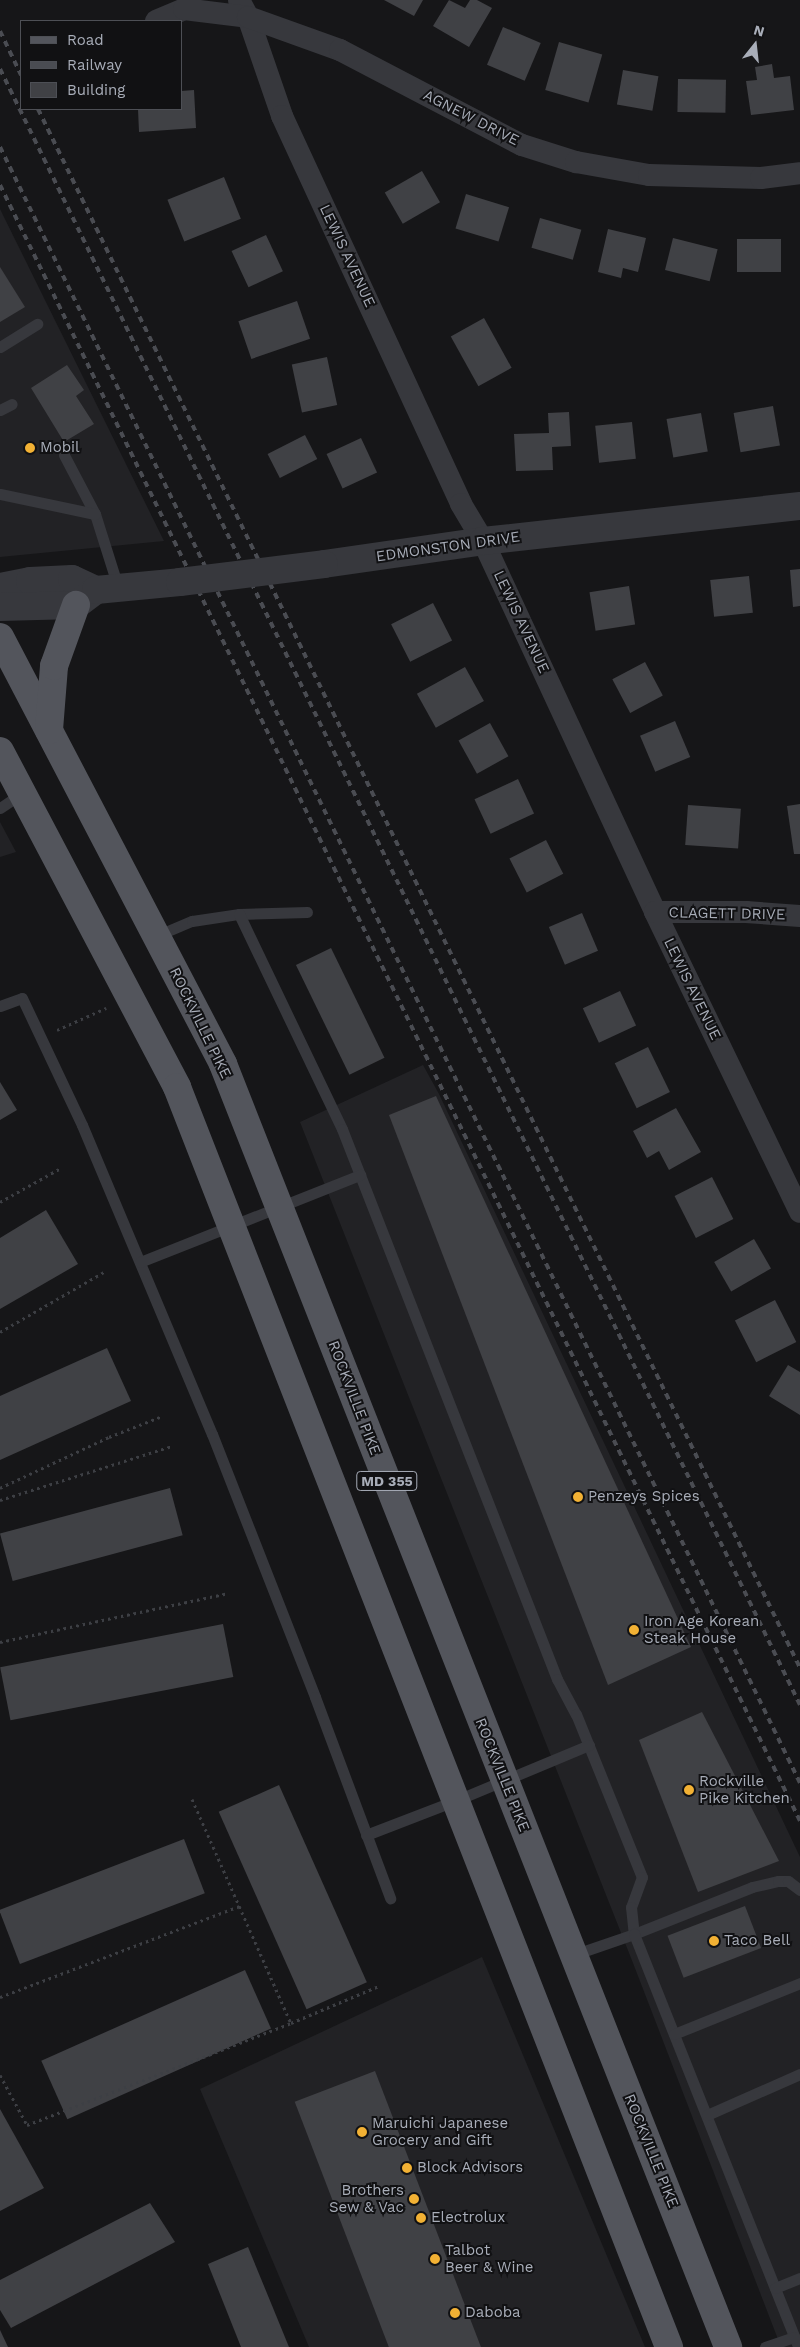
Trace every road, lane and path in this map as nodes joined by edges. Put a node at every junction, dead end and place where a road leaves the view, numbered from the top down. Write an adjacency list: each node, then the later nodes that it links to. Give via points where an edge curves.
1 (244, 9): 2 (street, AGNEW DRIVE, via 184,9); 3 (street, AGNEW DRIVE, via 340,50 522,145 576,162 650,175 761,178); 12 (street, LEWIS AVENUE, via 282,116 461,504)
2 (158, 20)
3 (800, 173)
4 (37, 324): 5 (lane)
5 (0, 347)
6 (12, 404): 7 (lane)
7 (0, 410)
8 (64, 456): 11 (lane)
9 (0, 494): 11 (lane)
10 (800, 506): 12 (street, EDMONSTON DRIVE)
11 (95, 514): 14 (lane)
12 (483, 541): 14 (street, EDMONSTON DRIVE, bridge); 21 (street, LEWIS AVENUE)
13 (0, 588): 14 (street, EDMONSTON DRIVE, via 30,581 72,579)
14 (97, 594): 15 (street, EDMONSTON DRIVE); 17 (main road, via 54,666)
15 (0, 608)
16 (0, 637): 17 (main road, ROCKVILLE PIKE / MD 355)
17 (49, 730): 24 (main road, ROCKVILLE PIKE / MD 355)
18 (0, 751): 19 (main road, MD 355)
19 (11, 800): 33 (main road, MD 355, via 177,1087)
20 (307, 912): 22 (lane)
21 (655, 912): 23 (street, CLAGETT DRIVE, via 746,912); 32 (street, LEWIS AVENUE)
22 (239, 914): 24 (lane, via 192,921); 29 (lane, via 342,1129)
23 (800, 916)
24 (156, 936): 31 (main road, ROCKVILLE PIKE / MD 355, via 223,1064)
25 (0, 1006): 27 (lane, via 22,998)
26 (106, 1008): 27 (path)
27 (41, 1038): 34 (lane)
28 (59, 1169): 30 (path)
29 (360, 1175): 31 (lane); 43 (lane, via 557,1679)
30 (0, 1202)
31 (279, 1206): 33 (lane); 44 (main road, ROCKVILLE PIKE / MD 355)
32 (800, 1212)
33 (231, 1224): 34 (lane); 46 (main road, MD 355)
34 (140, 1262): 47 (lane, via 212,1434)
35 (104, 1272): 36 (path)
36 (0, 1332)
37 (160, 1417): 39 (path, via 108,1437)
38 (172, 1446): 40 (path)
39 (0, 1488)
40 (0, 1500)
41 (229, 1593): 42 (path)
42 (0, 1642)
43 (589, 1745): 44 (lane); 51 (lane, via 642,1877 631,1907)
44 (504, 1780): 46 (lane); 52 (main road, ROCKVILLE PIKE / MD 355)
45 (192, 1799): 50 (path)
46 (457, 1800): 47 (lane); 64 (main road, MD 355)
47 (366, 1835): 49 (lane)
48 (800, 1890): 51 (lane, via 788,1881 752,1887)
49 (390, 1898)
50 (239, 1906): 55 (path); 56 (path)
51 (634, 1934): 52 (lane); 57 (lane)
52 (573, 1955): 65 (main road, ROCKVILLE PIKE / MD 355)
53 (800, 1983): 57 (lane)
54 (379, 1986): 56 (path)
55 (0, 1998)
56 (290, 2023): 59 (path, via 27,2125)
57 (674, 2034): 60 (lane)
58 (800, 2074): 60 (lane)
59 (0, 2075)
60 (706, 2115): 62 (lane)
61 (800, 2278): 62 (lane)
62 (775, 2288): 63 (lane)
63 (796, 2342): 66 (lane)
64 (670, 2347)
65 (728, 2347)
66 (765, 2347)

